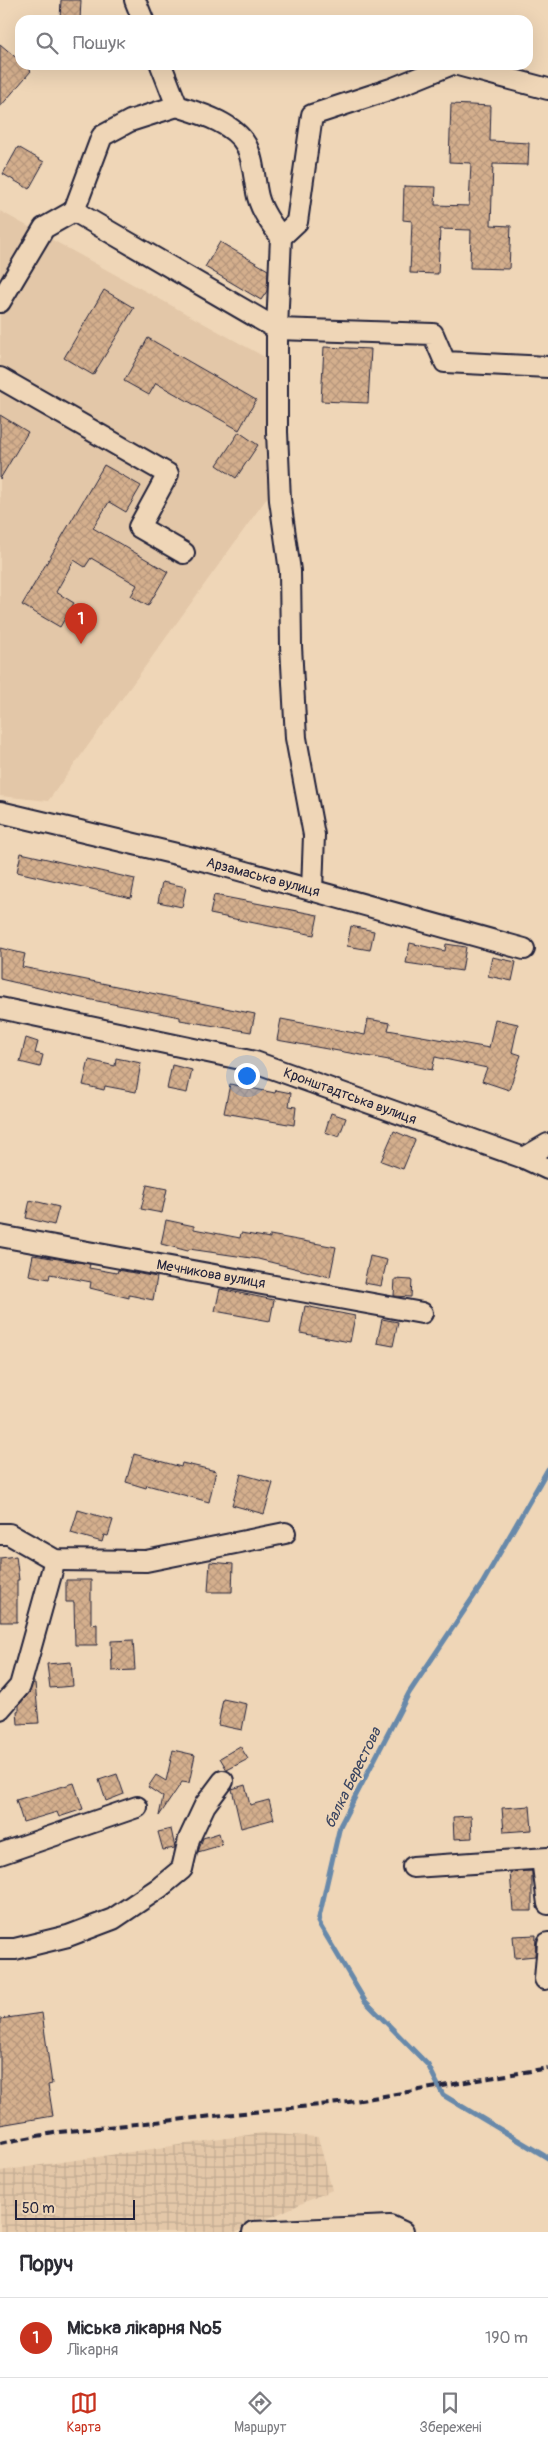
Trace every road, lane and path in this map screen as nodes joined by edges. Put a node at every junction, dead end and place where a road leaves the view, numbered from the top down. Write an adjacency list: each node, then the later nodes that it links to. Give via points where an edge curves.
1 (135, 0): 2 (street)
2 (141, 15)
3 (163, 70): 7 (street)
4 (438, 70): 9 (street, via 312,115 297,222)
5 (477, 70): 6 (street)
6 (548, 89)
7 (177, 106): 8 (street, via 130,121 102,136); 9 (street, via 199,112 234,131 246,145 258,199)
8 (74, 212): 10 (street, via 44,228); 11 (street)
9 (281, 237): 11 (street)
10 (0, 302)
11 (276, 329): 12 (street, via 433,334 445,362); 16 (street, via 276,432 290,571 296,738 314,835)
12 (548, 367)
13 (0, 378): 14 (street, via 168,474 139,527)
14 (184, 553)
15 (0, 812): 16 (street, Арзамаська вулиця)
16 (312, 890): 17 (street, Арзамаська вулиця)
17 (524, 949)
18 (0, 1008): 20 (street, Кронштадтська вулиця, via 255,1062)
19 (548, 1144): 20 (street)
20 (524, 1158): 21 (street, Кронштадтська вулиця)
21 (548, 1169)
22 (0, 1236): 23 (street, Мечникова вулиця)
23 (422, 1313)
24 (285, 1533): 26 (street, via 146,1561)
25 (0, 1534): 26 (street, via 9,1534)
26 (55, 1560): 27 (street, via 20,1686)
27 (0, 1709)
28 (223, 1781): 35 (street, via 205,1805 189,1839 182,1869 159,1888 113,1919 68,1936)
29 (137, 1808): 30 (street)
30 (0, 1854)
31 (545, 1859): 32 (street); 33 (street)
32 (413, 1867)
33 (548, 1904)
34 (548, 1943): 36 (street)
35 (0, 1950)
36 (545, 1979)
37 (256, 2231): 38 (street, via 390,2226)
38 (403, 2232)

